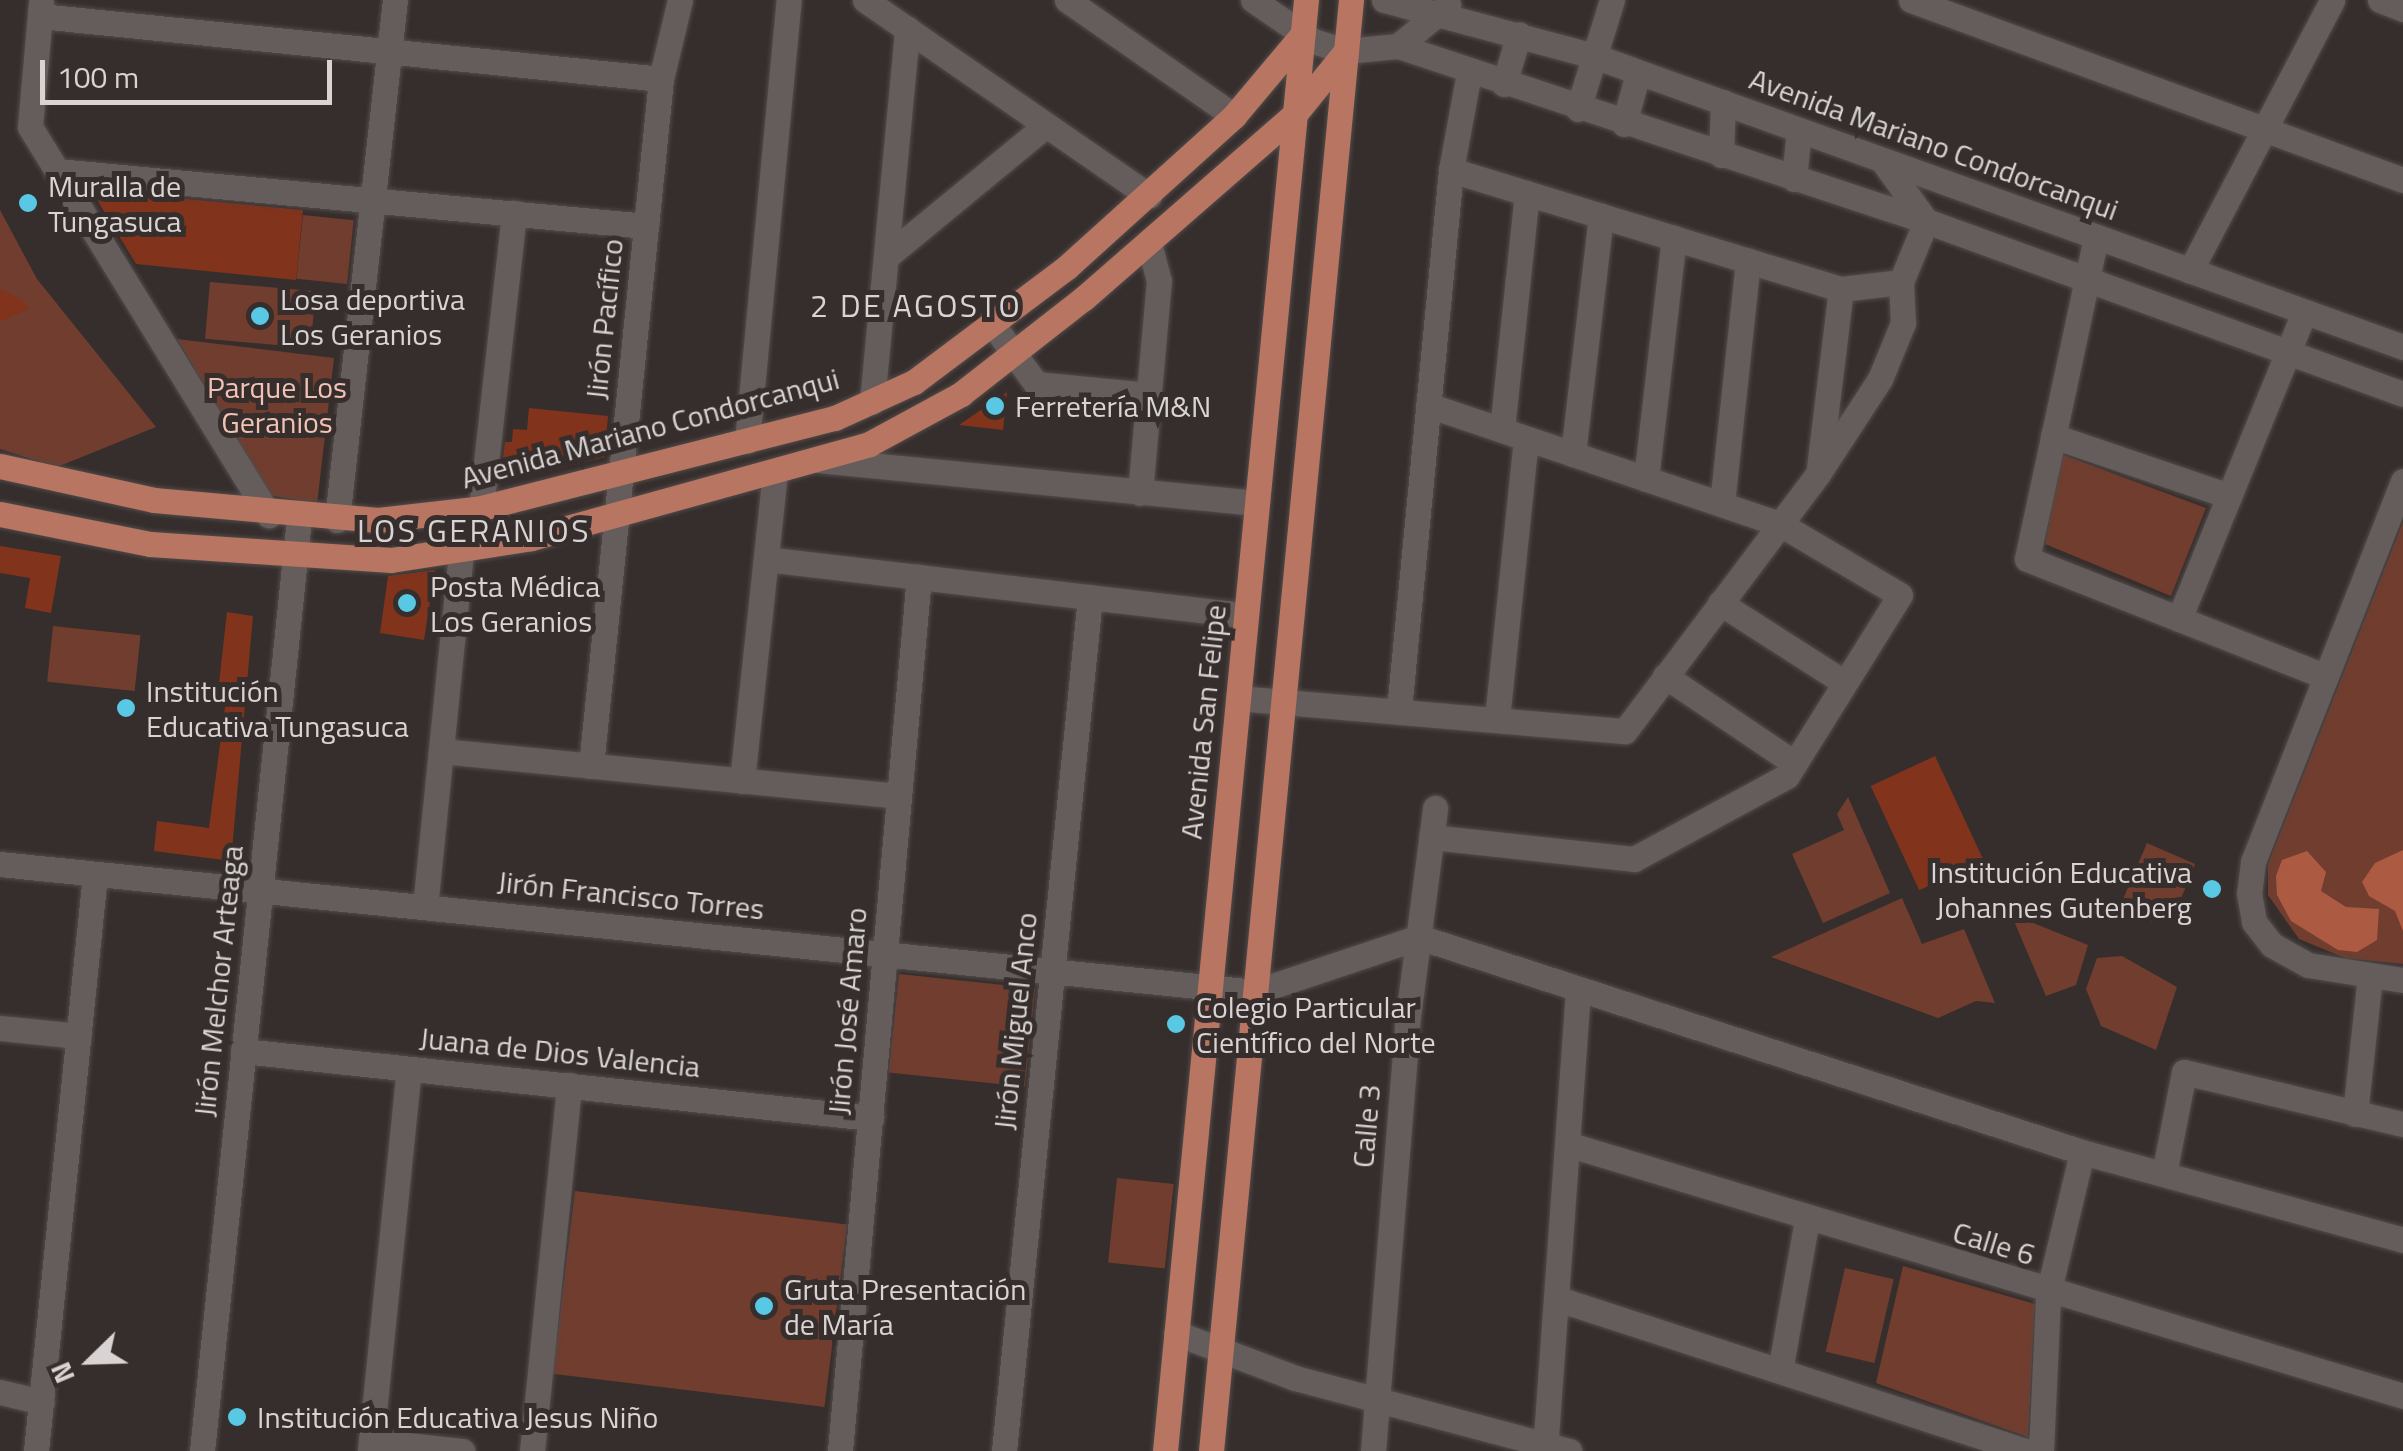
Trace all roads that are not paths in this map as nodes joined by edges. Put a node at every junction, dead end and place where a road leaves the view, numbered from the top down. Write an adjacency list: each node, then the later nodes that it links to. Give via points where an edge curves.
1 (396, 0): 22 (street)
2 (680, 0): 26 (street, Jirón Pacífico)
3 (789, 0): 71 (street)
4 (865, 0): 17 (street)
5 (1067, 0): 31 (street)
6 (1253, 0): 19 (street)
7 (1306, 0): 19 (main road, Avenida San Felipe)
8 (1351, 0): 21 (main road)
9 (1384, 0): 14 (street, Avenida Mariano Condorcanqui)
10 (1612, 0): 23 (street)
11 (1911, 0): 34 (street)
12 (2332, 0): 34 (street)
13 (2380, 0): 16 (street)
14 (1448, 5): 18 (street, Avenida Mariano Condorcanqui); 20 (street)
15 (41, 8): 22 (street); 39 (street, via 30,127)
16 (2403, 9)
17 (907, 29): 33 (street); 54 (street)
18 (1519, 34): 23 (street, Avenida Mariano Condorcanqui); 27 (street)
19 (1302, 35): 21 (street); 30 (main road, Avenida San Felipe); 31 (main road, Avenida Mariano Condorcanqui)
20 (1398, 46): 21 (street); 24 (street)
21 (1346, 51): 30 (main road); 103 (main road)
22 (390, 52): 26 (street); 45 (street)
23 (1594, 56): 25 (street, Avenida Mariano Condorcanqui); 29 (street)
24 (1470, 73): 27 (street); 38 (street)
25 (1638, 73): 28 (street, Avenida Mariano Condorcanqui); 32 (street)
26 (661, 78): 49 (street, Jirón Pacífico)
27 (1504, 84): 29 (street)
28 (1722, 102): 35 (street, Avenida Mariano Condorcanqui); 36 (street)
29 (1578, 109): 32 (street)
30 (1295, 114): 53 (main road); 82 (main road, Avenida San Felipe)
31 (1234, 116): 44 (main road, Avenida Mariano Condorcanqui)
32 (1624, 124): 36 (street)
33 (1046, 125): 44 (street); 54 (street)
34 (2262, 128): 41 (street); 56 (street)
35 (1799, 130): 37 (street, Avenida Mariano Condorcanqui); 40 (street)
36 (1720, 155): 40 (street)
37 (1882, 160): 42 (street, Avenida Mariano Condorcanqui); 48 (street)
38 (1451, 170): 43 (street); 68 (street)
39 (56, 171): 45 (street); 86 (street)
40 (1794, 178): 48 (street)
41 (2403, 180)
42 (1965, 190): 50 (street); 51 (street, Avenida Mariano Condorcanqui)
43 (1527, 193): 47 (street); 69 (street)
44 (1149, 196): 61 (main road, Avenida Mariano Condorcanqui)
45 (373, 201): 46 (street); 89 (street)
46 (514, 214): 49 (street); 84 (street)
47 (1602, 216): 52 (street); 72 (street)
48 (1926, 222): 50 (street); 58 (street)
49 (646, 226): 76 (street, Jirón Pacífico)
50 (1952, 231): 57 (street)
51 (2096, 237): 56 (street, Avenida Mariano Condorcanqui); 57 (street)
52 (1674, 238): 55 (street); 78 (street)
53 (1150, 244): 64 (main road); 65 (street, via 1159,282)
54 (886, 257): 67 (street)
55 (1748, 260): 59 (street); 83 (street)
56 (2190, 271): 60 (street, Avenida Mariano Condorcanqui)
57 (2087, 280): 63 (street); 70 (street)
58 (1901, 282): 59 (street); 77 (street, via 1902,323 1880,379)
59 (1841, 289): 77 (street)
60 (2304, 312): 62 (street, Avenida Mariano Condorcanqui); 63 (street)
61 (993, 325): 64 (street); 67 (main road, Avenida Mariano Condorcanqui, via 914,382)
62 (2403, 347)
63 (2287, 352): 66 (street); 81 (street)
64 (1014, 354): 65 (street, via 1036,384); 73 (main road, via 920,419)
65 (1148, 394): 80 (street)
66 (2403, 394)
67 (872, 402): 71 (main road, Avenida Mariano Condorcanqui)
68 (1428, 405): 69 (street); 104 (street)
69 (1514, 434): 72 (street); 105 (street)
70 (2053, 436): 81 (street); 98 (street, via 2027,559)
71 (747, 441): 76 (main road, Avenida Mariano Condorcanqui)
72 (1573, 454): 78 (street)
73 (818, 460): 75 (main road); 80 (street)
74 (0, 466): 86 (main road, Avenida Mariano Condorcanqui, via 106,491)
75 (775, 472): 87 (main road); 93 (street)
76 (620, 474): 84 (main road, Avenida Mariano Condorcanqui); 87 (street, Jirón Pacífico)
77 (1818, 474): 90 (street)
78 (1646, 479): 83 (street)
79 (2403, 481): 100 (street)
80 (1140, 493): 82 (street)
81 (2229, 496): 98 (street)
82 (1257, 503): 97 (main road, Avenida San Felipe)
83 (1722, 504): 90 (street)
84 (481, 508): 89 (main road, Avenida Mariano Condorcanqui)
85 (0, 514): 92 (main road, via 150,544)
86 (268, 515): 88 (main road, Avenida Mariano Condorcanqui)
87 (617, 515): 91 (main road); 108 (street, Jirón Pacífico)
88 (299, 518): 89 (main road, Avenida Mariano Condorcanqui); 92 (street, Jirón Melchor Arteaga)
89 (338, 520)
90 (1780, 524): 96 (street); 101 (street, via 1900,594)
91 (461, 553): 92 (main road); 106 (street)
92 (294, 559): 115 (street, Jirón Melchor Arteaga)
93 (766, 559): 94 (street); 109 (street)
94 (920, 577): 95 (street); 110 (street, Jirón José Amaro)
95 (1090, 597): 97 (street); 119 (street, Jirón Miguel Anco)
96 (1720, 603): 99 (street); 101 (street)
97 (1246, 616): 102 (main road, Avenida San Felipe)
98 (2180, 619): 100 (street)
99 (1666, 676): 105 (street, via 1625,731); 107 (street)
100 (2326, 677): 120 (street, via 2253,862 2254,922 2272,945 2308,965)
101 (1845, 684): 107 (street)
102 (1238, 698): 103 (street); 122 (main road, Avenida San Felipe)
103 (1280, 702): 104 (street); 124 (main road)
104 (1399, 710): 105 (street)
105 (1497, 719)
106 (441, 751): 108 (street); 116 (street)
107 (1794, 763): 112 (street, via 1787,776 1634,859)
108 (591, 766): 109 (street)
109 (742, 781): 110 (street)
110 (900, 796): 118 (street, Jirón José Amaro)
111 (1434, 808): 112 (street, Calle 3)
112 (1431, 837): 117 (street, Calle 3)
113 (0, 864): 114 (street, Jirón Francisco Torres)
114 (95, 874): 115 (street, Jirón Francisco Torres); 126 (street)
115 (260, 890): 116 (street, Jirón Francisco Torres); 127 (street, Jirón Melchor Arteaga)
116 (426, 907): 118 (street, Jirón Francisco Torres)
117 (1419, 937): 123 (street); 124 (street); 146 (street, Calle 3)
118 (885, 954): 119 (street, Jirón Francisco Torres); 131 (street, Jirón José Amaro)
119 (1052, 971): 122 (street, Jirón Francisco Torres); 154 (street, Jirón Miguel Anco)
120 (2370, 976): 121 (street); 130 (street)
121 (2403, 980)
122 (1210, 987): 124 (street, Jirón Francisco Torres); 140 (main road, Avenida San Felipe)
123 (1578, 989): 133 (street); 134 (street)
124 (1255, 992): 141 (main road)
125 (0, 1028): 126 (street)
126 (79, 1036): 145 (street)
127 (243, 1051): 128 (street, Juana de Dios Valencia); 150 (street, Jirón Melchor Arteaga)
128 (409, 1068): 129 (street, Juana de Dios Valencia); 147 (street)
129 (569, 1086): 131 (street, Juana de Dios Valencia); 152 (street)
130 (2354, 1114): 132 (street); 135 (street, via 2184,1072)
131 (870, 1118): 153 (street, Jirón José Amaro)
132 (2403, 1124)
133 (1567, 1144): 136 (street, Calle 6); 139 (street)
134 (2082, 1152): 135 (street); 138 (street)
135 (2164, 1174): 137 (street)
136 (1808, 1219): 138 (street, Calle 6); 142 (street)
137 (2403, 1240)
138 (2048, 1294): 144 (street, Calle 6); 159 (street)
139 (1558, 1299): 142 (street); 148 (street)
140 (1176, 1333): 141 (street); 155 (main road, Avenida San Felipe)
141 (1220, 1351): 146 (street); 156 (main road)
142 (1780, 1371): 158 (street)
143 (0, 1392): 145 (street)
144 (2403, 1396)
145 (42, 1402): 149 (street)
146 (1377, 1402): 148 (street); 157 (street, Calle 3)
147 (371, 1446): 151 (street)
148 (1553, 1449)
149 (36, 1451)
150 (202, 1451)
151 (462, 1451)
152 (532, 1451)
153 (840, 1451)
154 (1004, 1451)
155 (1164, 1451)
156 (1211, 1451)
157 (1373, 1451)
158 (2027, 1451)
159 (2041, 1451)

